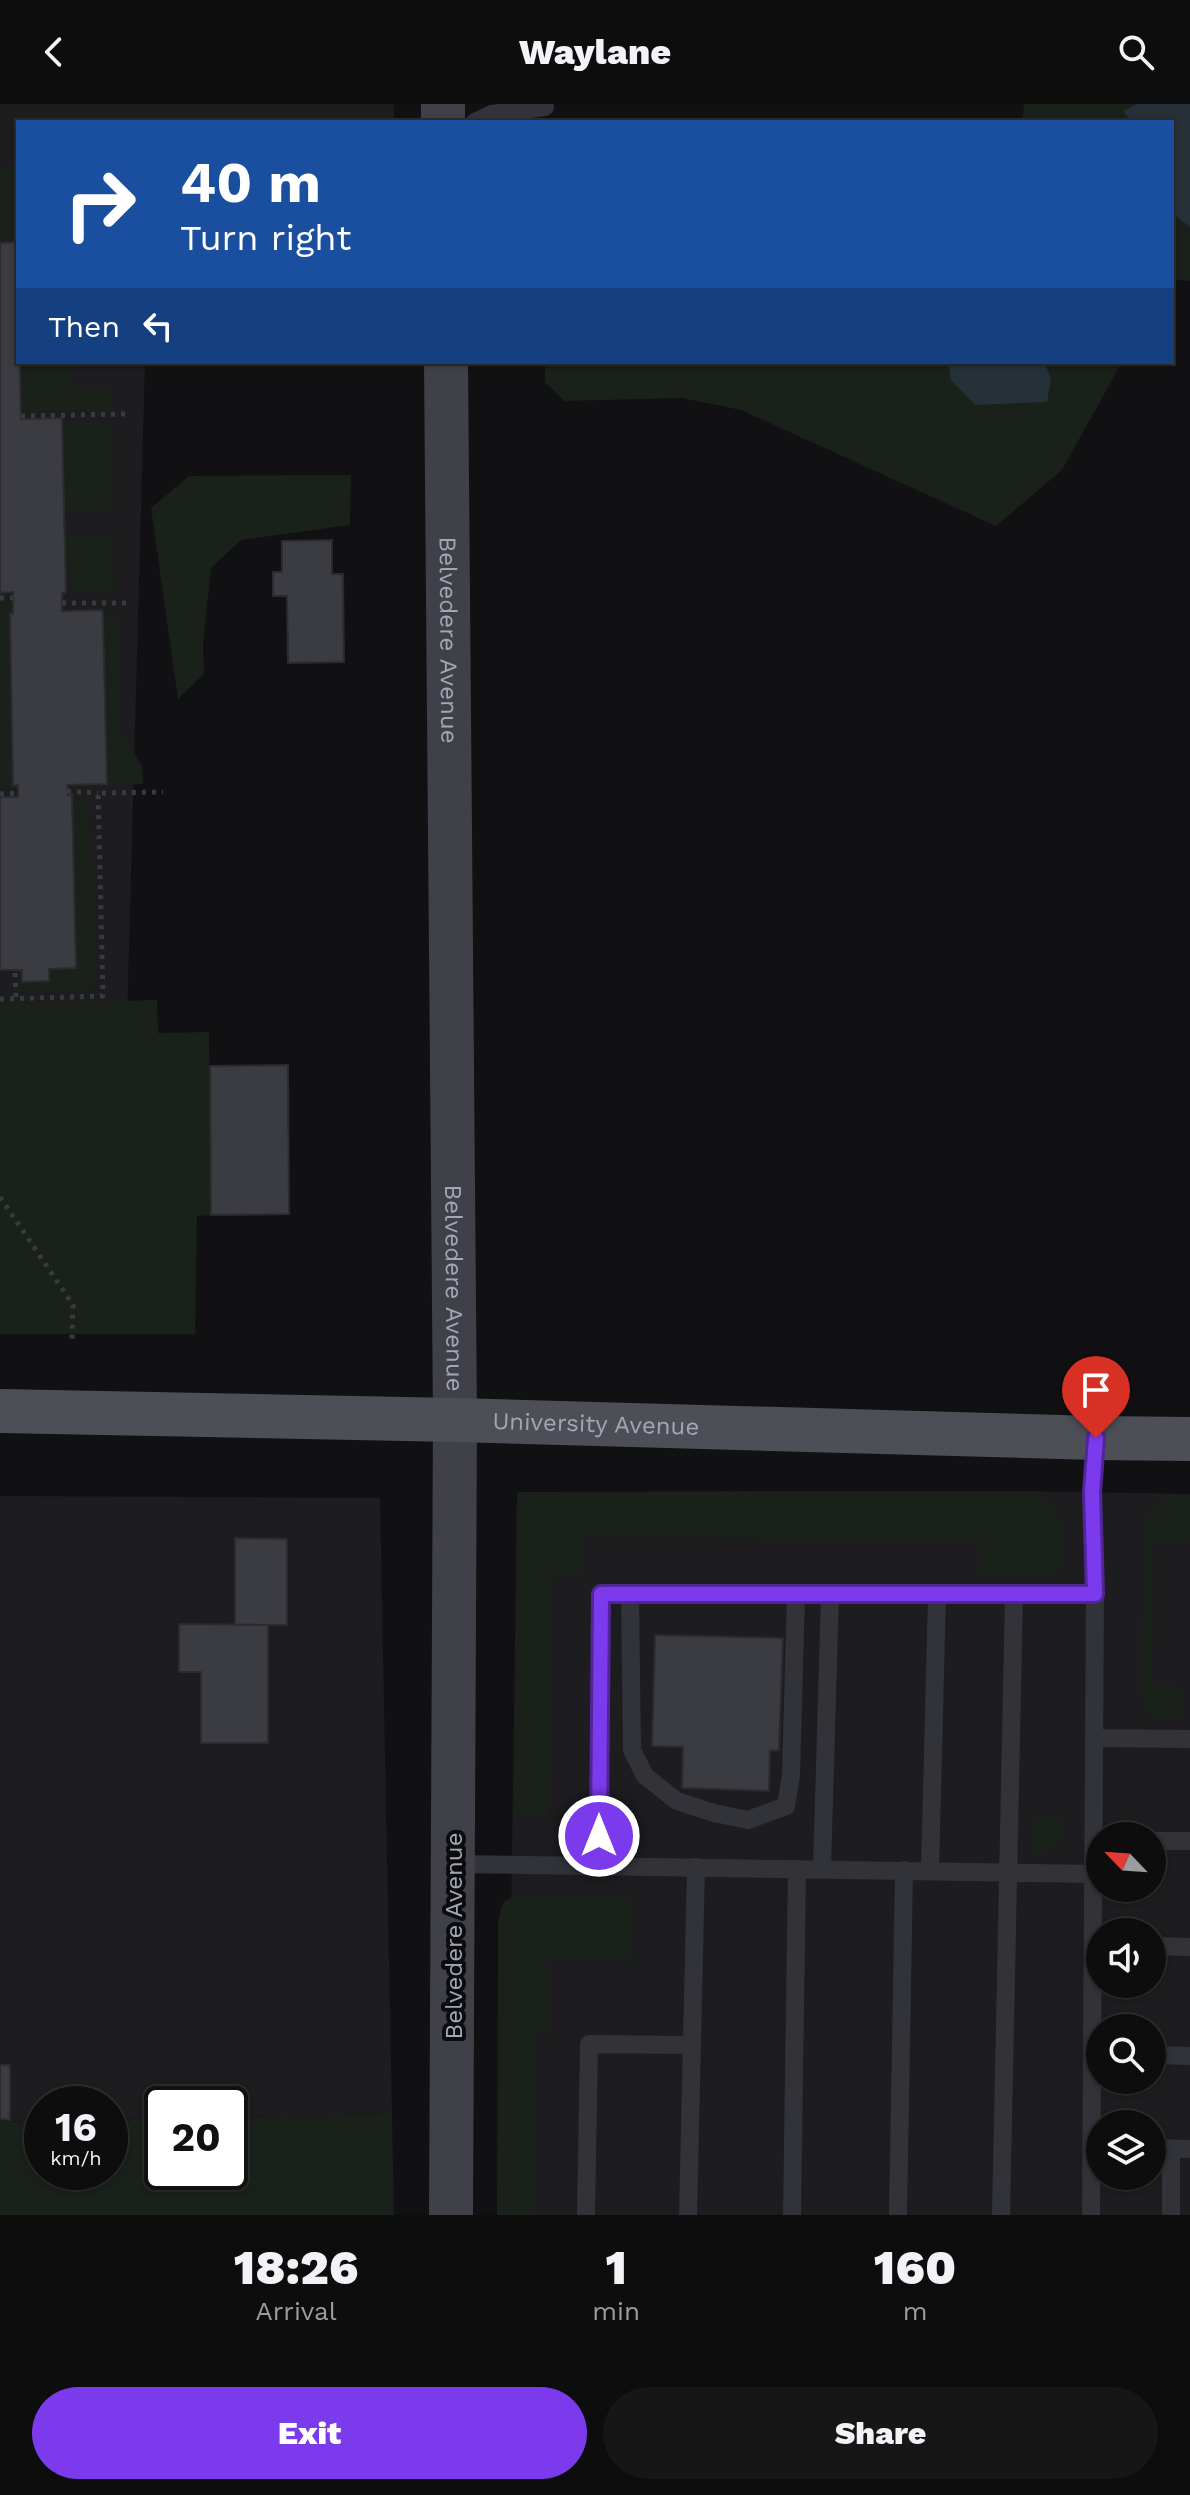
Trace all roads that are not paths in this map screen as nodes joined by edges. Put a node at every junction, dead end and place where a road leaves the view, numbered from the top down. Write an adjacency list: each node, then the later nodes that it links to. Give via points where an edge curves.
1 (545, 107): 2 (lane)
2 (479, 120)
3 (446, 364): 5 (main road, Belvedere Avenue)
4 (0, 1411): 5 (main road, University Avenue)
5 (455, 1420): 6 (main road, University Avenue); 19 (main road, Belvedere Avenue)
6 (1096, 1438): 7 (main road, University Avenue); 12 (lane)
7 (1190, 1439)
8 (630, 1594): 9 (lane); 9 (lane, via 632,1750 645,1776 677,1801 748,1820 786,1806); 20 (lane, via 601,1594)
9 (796, 1594): 10 (lane)
10 (830, 1594): 13 (lane); 23 (lane)
11 (1014, 1594): 12 (lane); 13 (lane); 26 (lane)
12 (1095, 1594): 14 (lane)
13 (937, 1595): 25 (lane)
14 (1095, 1738): 15 (lane); 16 (lane)
15 (1190, 1739)
16 (1097, 1822)
17 (1166, 1841): 18 (lane)
18 (1190, 1841)
19 (455, 1864): 20 (lane); 35 (main road, Belvedere Avenue)
20 (599, 1866): 21 (lane)
21 (696, 1867): 22 (lane); 30 (lane)
22 (797, 1869): 23 (lane); 38 (lane)
23 (822, 1869): 24 (lane)
24 (904, 1870): 25 (lane); 39 (lane)
25 (930, 1871): 26 (lane)
26 (1007, 1872): 27 (lane); 40 (lane)
27 (1086, 1874)
28 (1166, 1946): 29 (lane)
29 (1190, 1947)
30 (692, 2045): 36 (lane, via 589,2044); 37 (lane)
31 (1166, 2055): 32 (lane)
32 (1190, 2056)
33 (1181, 2149): 42 (lane)
34 (1093, 2190): 41 (lane)
35 (451, 2215)
36 (586, 2215)
37 (688, 2215)
38 (792, 2215)
39 (898, 2215)
40 (1001, 2215)
41 (1091, 2215)
42 (1171, 2215)

